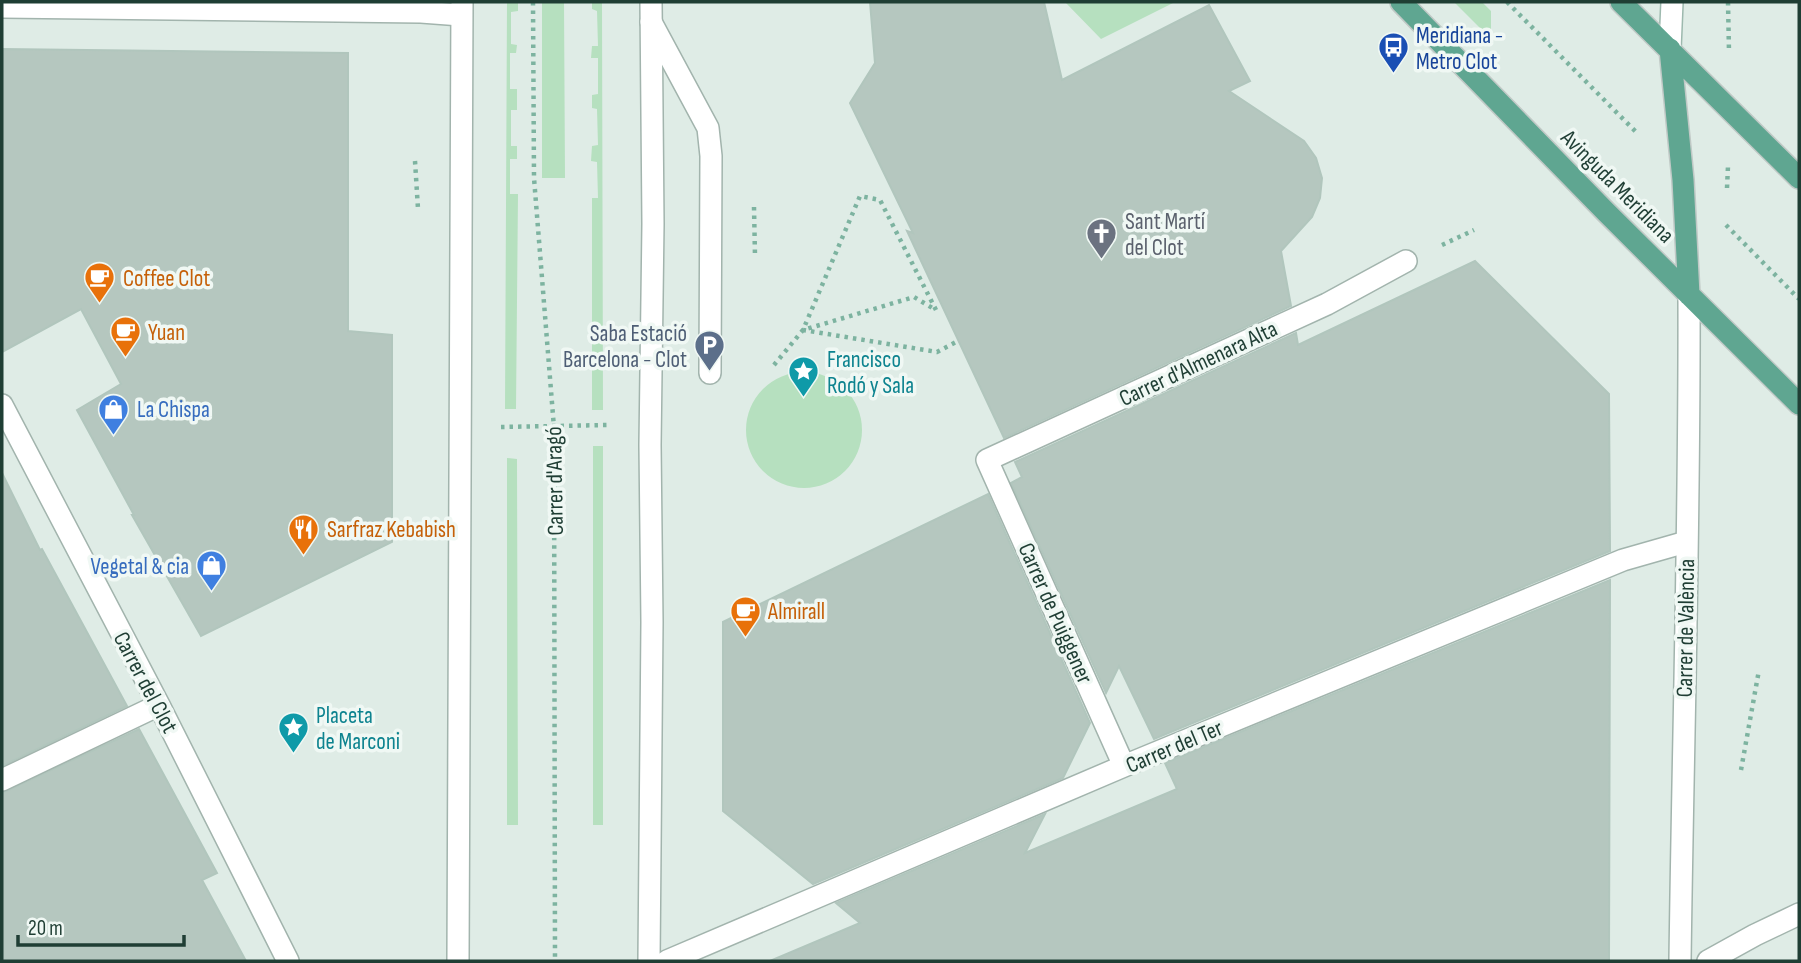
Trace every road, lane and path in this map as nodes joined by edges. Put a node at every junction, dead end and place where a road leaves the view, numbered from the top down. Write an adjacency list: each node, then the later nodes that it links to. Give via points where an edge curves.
1 (533, 2): 28 (path, Carrer d'Aragó, via 534,178)
2 (1401, 2): 18 (main road, Avinguda Meridiana)
3 (1507, 2): 12 (path)
4 (1621, 2): 10 (main road)
5 (1672, 2): 10 (street)
6 (1728, 2): 11 (path)
7 (2, 6): 8 (street, via 421,12)
8 (461, 8): 38 (street)
9 (651, 12): 23 (street, via 708,128); 40 (street)
10 (1670, 49): 14 (main road); 18 (main road)
11 (1729, 53)
12 (1639, 135)
13 (415, 161): 15 (path)
14 (1799, 178)
15 (418, 212)
16 (1726, 224): 19 (path)
17 (1406, 261): 29 (street, Carrer d'Almenara Alta, via 1327,304)
18 (1689, 295): 24 (main road, Avinguda Meridiana); 30 (street, Carrer de València)
19 (1799, 299)
20 (803, 330): 20 (path, via 860,196 880,200 936,310 914,297); 21 (path, via 937,352); 22 (path)
21 (958, 341)
22 (774, 365)
23 (710, 373)
24 (1799, 404)
25 (2, 405): 32 (street, Carrer del Clot)
26 (608, 425): 28 (path)
27 (499, 428): 28 (path)
28 (554, 428): 39 (path, Carrer d'Aragó)
29 (987, 460): 33 (street, Carrer de Puiggener)
30 (1686, 542): 33 (street, Carrer del Ter, via 1623,559); 42 (street, Carrer de València)
31 (1759, 670): 34 (path)
32 (159, 705): 35 (street); 37 (street, Carrer del Clot)
33 (1124, 766): 41 (street, Carrer del Ter)
34 (1741, 770)
35 (2, 780)
36 (1799, 914): 43 (street)
37 (288, 961)
38 (458, 961)
39 (555, 961)
40 (649, 961)
41 (667, 961)
42 (1680, 961)
43 (1709, 961)

